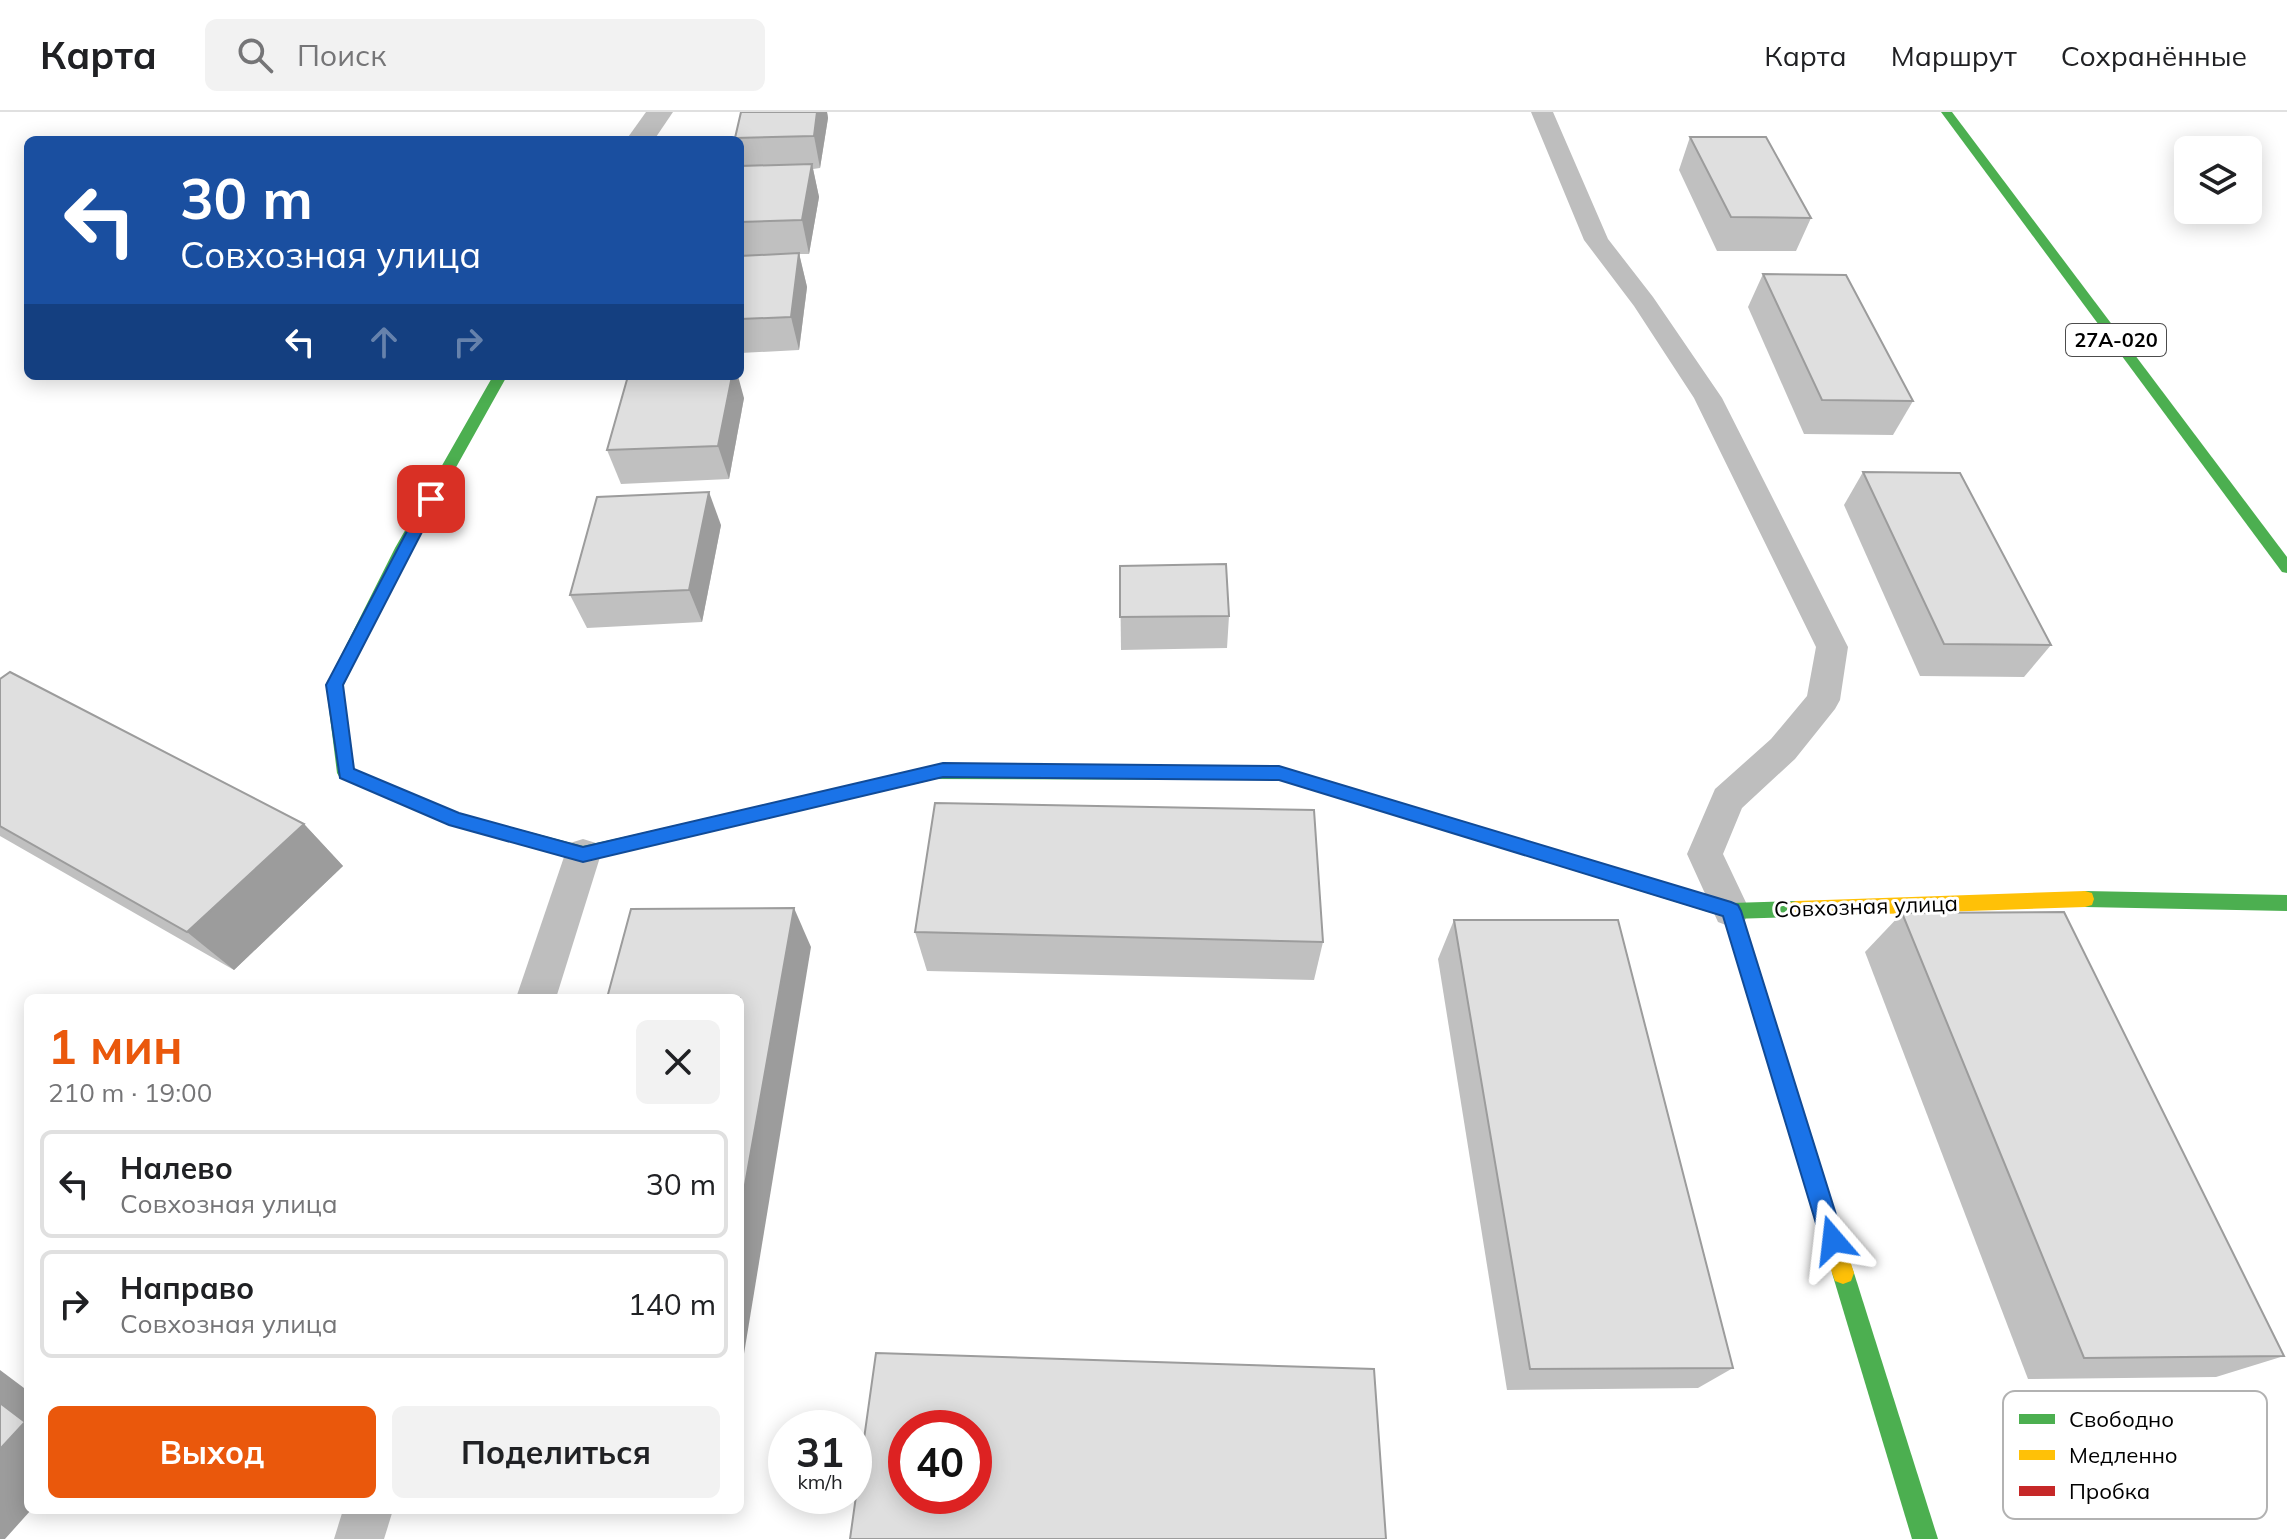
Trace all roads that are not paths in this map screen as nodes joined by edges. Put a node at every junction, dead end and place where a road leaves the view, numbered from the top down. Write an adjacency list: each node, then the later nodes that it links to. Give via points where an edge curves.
1 (660, 112): 4 (street)
2 (1542, 112): 9 (lane, via 1596,240 1708,398 1832,647 1823,700 1783,749 1728,799 1705,854)
3 (1946, 112): 6 (street, 27А-020)
4 (643, 136)
5 (498, 380): 7 (street, Совхозная улица, via 403,548 334,685 346,773 455,819)
6 (2287, 568)
7 (583, 854): 9 (street, Совхозная улица, via 943,770 1279,773); 10 (lane)
8 (2287, 903): 9 (street, Совхозная улица, via 2128,898)
9 (1731, 911): 13 (street)
10 (537, 994)
11 (367, 1514): 12 (lane)
12 (359, 1539)
13 (1925, 1539)

